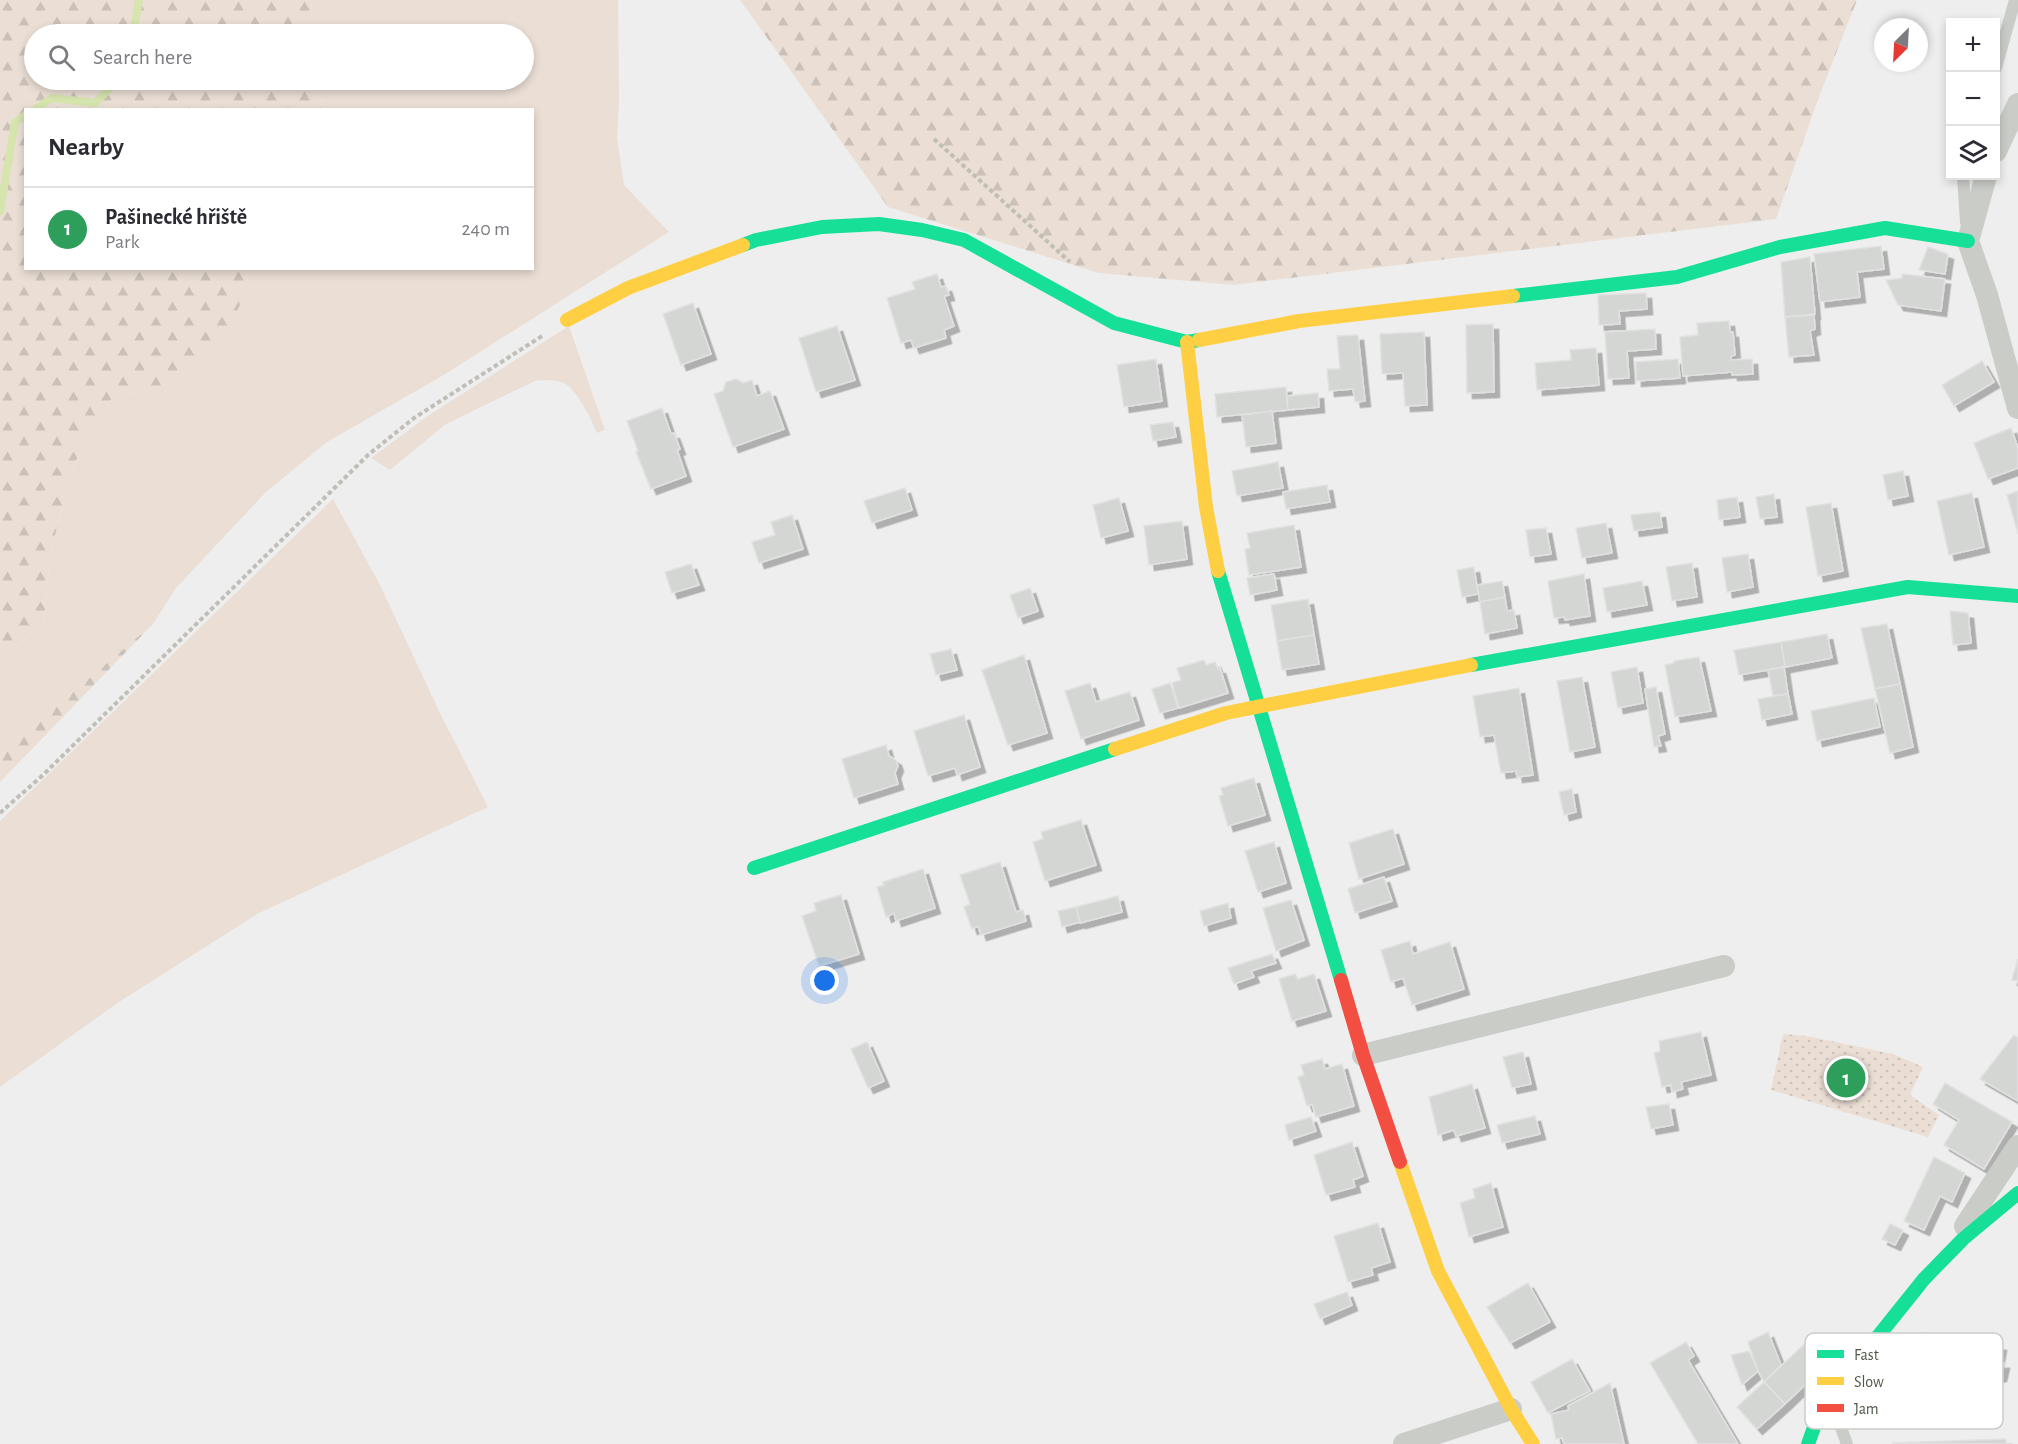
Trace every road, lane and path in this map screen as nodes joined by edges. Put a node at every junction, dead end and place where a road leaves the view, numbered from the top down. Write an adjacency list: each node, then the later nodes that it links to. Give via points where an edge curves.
1 (2015, 0): 2 (lane)
2 (2000, 51)
3 (2018, 104): 5 (street)
4 (934, 139): 9 (path)
5 (2000, 141)
6 (1963, 180): 8 (lane)
7 (1985, 180): 8 (street)
8 (1968, 241): 11 (street, via 1885,228 1780,247 1677,277 1299,321); 12 (street)
9 (1075, 266)
10 (567, 320): 11 (street, via 628,288 756,240 822,227 879,224 964,240 1114,322); 15 (path, via 414,418 368,455)
11 (1188, 342): 14 (street, via 1206,507 1217,567)
12 (2018, 408)
13 (2018, 596): 14 (street, via 1908,587)
14 (1259, 706): 16 (street, via 1227,713); 18 (street)
15 (0, 813)
16 (754, 868)
17 (1724, 966): 18 (street)
18 (1363, 1055): 23 (street, via 1438,1271)
19 (2018, 1146): 21 (street)
20 (2018, 1193): 21 (street)
21 (1945, 1257): 22 (street)
22 (1883, 1333)
23 (1511, 1409): 26 (street); 27 (street)
24 (1811, 1429): 28 (street)
25 (1842, 1429): 29 (lane)
26 (1404, 1444)
27 (1533, 1444)
28 (1808, 1444)
29 (1847, 1444)

